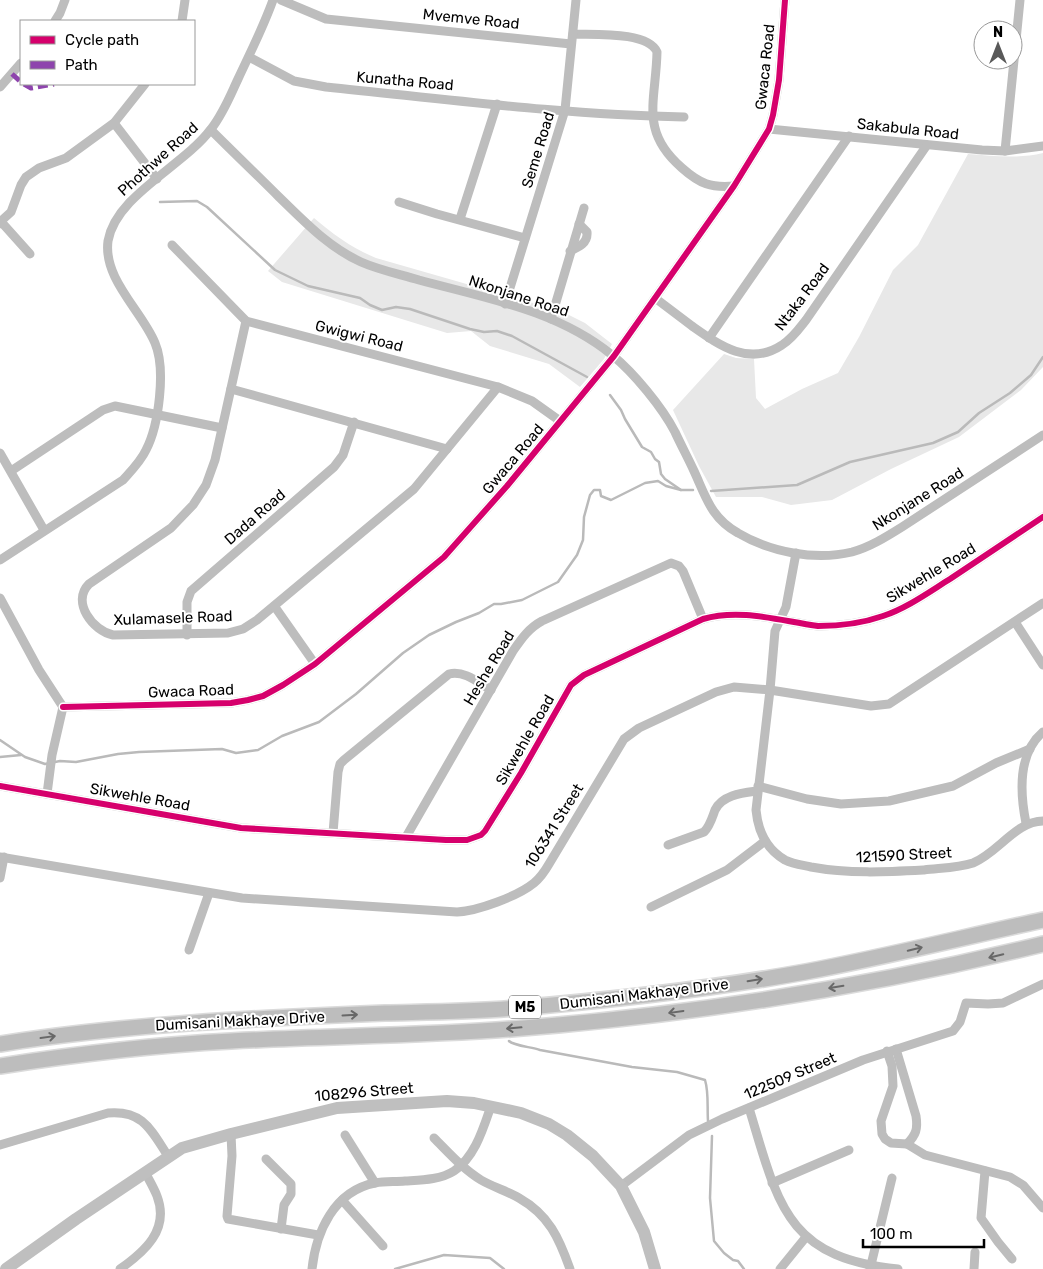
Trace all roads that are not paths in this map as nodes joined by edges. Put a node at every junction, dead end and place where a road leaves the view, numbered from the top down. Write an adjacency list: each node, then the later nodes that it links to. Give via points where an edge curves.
1 (66, 0): 8 (street)
2 (185, 0): 9 (street)
3 (273, 0): 12 (street, Phothwe Road)
4 (281, 0): 11 (street, Mvemve Road, via 326,19)
5 (576, 0): 10 (street, Seme Road)
6 (785, 0): 21 (street, Gwaca Road, via 778,80)
7 (1020, 0): 26 (street)
8 (56, 20)
9 (182, 20)
10 (573, 34): 11 (street, Seme Road); 18 (street, via 640,38 652,44 657,52)
11 (571, 44): 17 (street, Seme Road)
12 (249, 56): 16 (street, Kunatha Road, via 294,81 311,85); 22 (street, Phothwe Road, via 220,118)
13 (20, 64): 15 (street)
14 (144, 85): 20 (street)
15 (0, 87)
16 (497, 104): 17 (street, Kunatha Road); 31 (street)
17 (565, 110): 18 (street, Kunatha Road); 33 (street, Seme Road)
18 (653, 117): 19 (street, Kunatha Road); 28 (street, via 658,140 666,153 691,176 700,183)
19 (684, 117)
20 (114, 123): 27 (street); 32 (street, via 66,158 33,171 20,185 11,212)
21 (769, 128): 23 (street, Sakabula Road); 28 (street, Gwaca Road)
22 (211, 130): 27 (street, Phothwe Road); 37 (street, Nkonjane Road, via 318,234 338,249 380,269)
23 (849, 136): 24 (street, Sakabula Road); 40 (street)
24 (926, 145): 26 (street, Sakabula Road); 40 (street, Ntaka Road, via 791,339 770,351 746,354 726,349)
25 (1043, 146): 26 (street, Sakabula Road)
26 (1005, 151)
27 (157, 179): 44 (street, Phothwe Road, via 122,209 108,242 110,262 118,284 155,342 161,372)
28 (734, 186): 36 (street, Gwaca Road)
29 (399, 202): 31 (street)
30 (584, 208): 38 (street)
31 (460, 219): 33 (street)
32 (0, 223): 35 (street)
33 (525, 238): 37 (street, Seme Road)
34 (172, 245): 39 (street)
35 (30, 254)
36 (655, 298): 40 (street, Ntaka Road); 41 (street, Gwaca Road)
37 (505, 304): 38 (street, Nkonjane Road)
38 (552, 318): 41 (street, Nkonjane Road, via 583,334)
39 (246, 321): 42 (street, Gwigwi Road); 43 (street, Xulamasele Road)
40 (709, 338)
41 (614, 356): 46 (street, Gwaca Road); 54 (street, Nkonjane Road, via 663,412 714,513 738,533 759,543)
42 (498, 387): 46 (street, Gwigwi Road, via 532,401); 49 (street, Xulamasele Road)
43 (230, 389): 45 (street); 47 (street, Xulamasele Road)
44 (156, 414): 47 (street); 51 (street, via 120,406 103,410); 53 (street, Phothwe Road, via 146,450 123,480)
45 (354, 422): 49 (street); 62 (street, Dada Road, via 343,455 334,467 191,591 187,602)
46 (560, 422): 63 (street, Gwaca Road, via 452,549)
47 (222, 428): 62 (street, Xulamasele Road, via 206,485 193,505 172,528 89,584 82,593 83,605 92,622 104,633)
48 (1043, 435): 54 (street, Nkonjane Road, via 880,541 836,555)
49 (447, 449): 58 (street, Xulamasele Road, via 414,489)
50 (0, 453): 51 (street)
51 (11, 471): 53 (street)
52 (1043, 517): 60 (street, Sikwehle Road, via 935,588 883,616 831,626)
53 (44, 530): 55 (street, Phothwe Road)
54 (796, 553): 60 (street, via 786,607)
55 (0, 560)
56 (0, 598): 67 (street)
57 (1043, 603): 61 (street, 106341 Street)
58 (275, 607): 62 (street, Xulamasele Road, via 240,630); 63 (street)
59 (703, 619): 60 (street, Sikwehle Road, via 734,614); 65 (street, Heshe Road, via 683,571 675,564 668,564 533,627 513,650); 76 (street, Sikwehle Road, via 584,675 571,686 496,814 480,835 467,840)
60 (780, 619): 66 (street, via 775,630)
61 (1015, 622): 64 (street); 66 (street, 106341 Street, via 884,705 871,706)
62 (188, 635)
63 (315, 664): 67 (street, Gwaca Road, via 263,696 248,700)
64 (1043, 665)
65 (491, 690): 75 (street, via 464,675 449,674 344,760 338,772); 76 (street, Heshe Road)
66 (770, 690): 71 (street, 121590 Street); 81 (street, 106341 Street, via 742,687 722,690 629,734 538,880 520,892 477,909 458,912)
67 (63, 707): 72 (street)
68 (1043, 732): 69 (street)
69 (1030, 749): 71 (street, via 953,786 888,801 852,804); 74 (street, via 1021,781)
70 (0, 786): 72 (street, Sikwehle Road)
71 (758, 789): 77 (street, 121590 Street, via 757,822); 78 (street, via 723,800 704,832)
72 (47, 794): 75 (street, Sikwehle Road, via 241,828)
73 (1043, 821): 74 (street)
74 (1026, 823): 77 (street, 121590 Street, via 974,862 918,870 860,873 813,867 787,860)
75 (333, 833): 76 (street, Sikwehle Road)
76 (406, 837)
77 (765, 841): 82 (street, via 727,870)
78 (668, 845)
79 (2, 857): 80 (street); 81 (street, 106341 Street)
80 (0, 878)
81 (209, 894): 85 (street)
82 (651, 907)
83 (1043, 920): 87 (main road, Dumisani Makhaye Drive / M5, one-way to 83, via 175,1023 515,1008 623,997 804,972)
84 (1043, 944): 89 (main road, Dumisani Makhaye Drive / M5, one-way to 89, via 930,970 763,1000 660,1014 442,1033 174,1045)
85 (189, 950)
86 (1043, 984): 88 (street, 122509 Street, via 1003,1003 966,1003 960,1022 953,1031)
87 (0, 1044)
88 (891, 1050): 91 (street, 122509 Street); 95 (street, via 916,1116 916,1132); 95 (street, via 893,1086 883,1115 882,1134 890,1142)
89 (0, 1066)
90 (491, 1106): 92 (street, 108296 Street, via 447,1102 337,1108); 100 (street, via 479,1139); 106 (street, 108296 Street, via 549,1124 593,1156)
91 (748, 1108): 105 (street); 106 (street, 122509 Street, via 689,1135)
92 (231, 1134): 98 (street, 108296 Street, via 196,1143); 109 (street, via 227,1216 231,1221)
93 (345, 1134): 104 (street)
94 (434, 1138): 100 (street)
95 (908, 1144): 101 (street, via 925,1155)
96 (0, 1145): 98 (street, via 108,1113 128,1113 144,1123)
97 (849, 1150): 105 (street)
98 (168, 1156): 102 (street, 108296 Street)
99 (266, 1159): 109 (street, via 291,1184)
100 (461, 1165): 104 (street, via 437,1178); 119 (street, via 540,1213 552,1229)
101 (985, 1171): 108 (street, via 1016,1180); 114 (street, via 982,1222)
102 (145, 1172): 116 (street, 108296 Street); 117 (street, via 159,1203 157,1233 150,1245)
103 (892, 1178): 115 (street)
104 (375, 1183): 107 (street)
105 (772, 1183): 111 (street, via 786,1212)
106 (621, 1186): 120 (street, 108296 Street, via 644,1232)
107 (342, 1200): 110 (street); 112 (street)
108 (1043, 1208)
109 (281, 1229): 110 (street)
110 (318, 1235): 118 (street)
111 (806, 1237): 115 (street, via 826,1251); 121 (street)
112 (383, 1246)
113 (975, 1252): 123 (street)
114 (1012, 1258)
115 (870, 1267): 122 (street)
116 (6, 1269)
117 (120, 1269)
118 (312, 1269)
119 (570, 1269)
120 (655, 1269)
121 (780, 1269)
122 (898, 1269)
123 (974, 1269)

